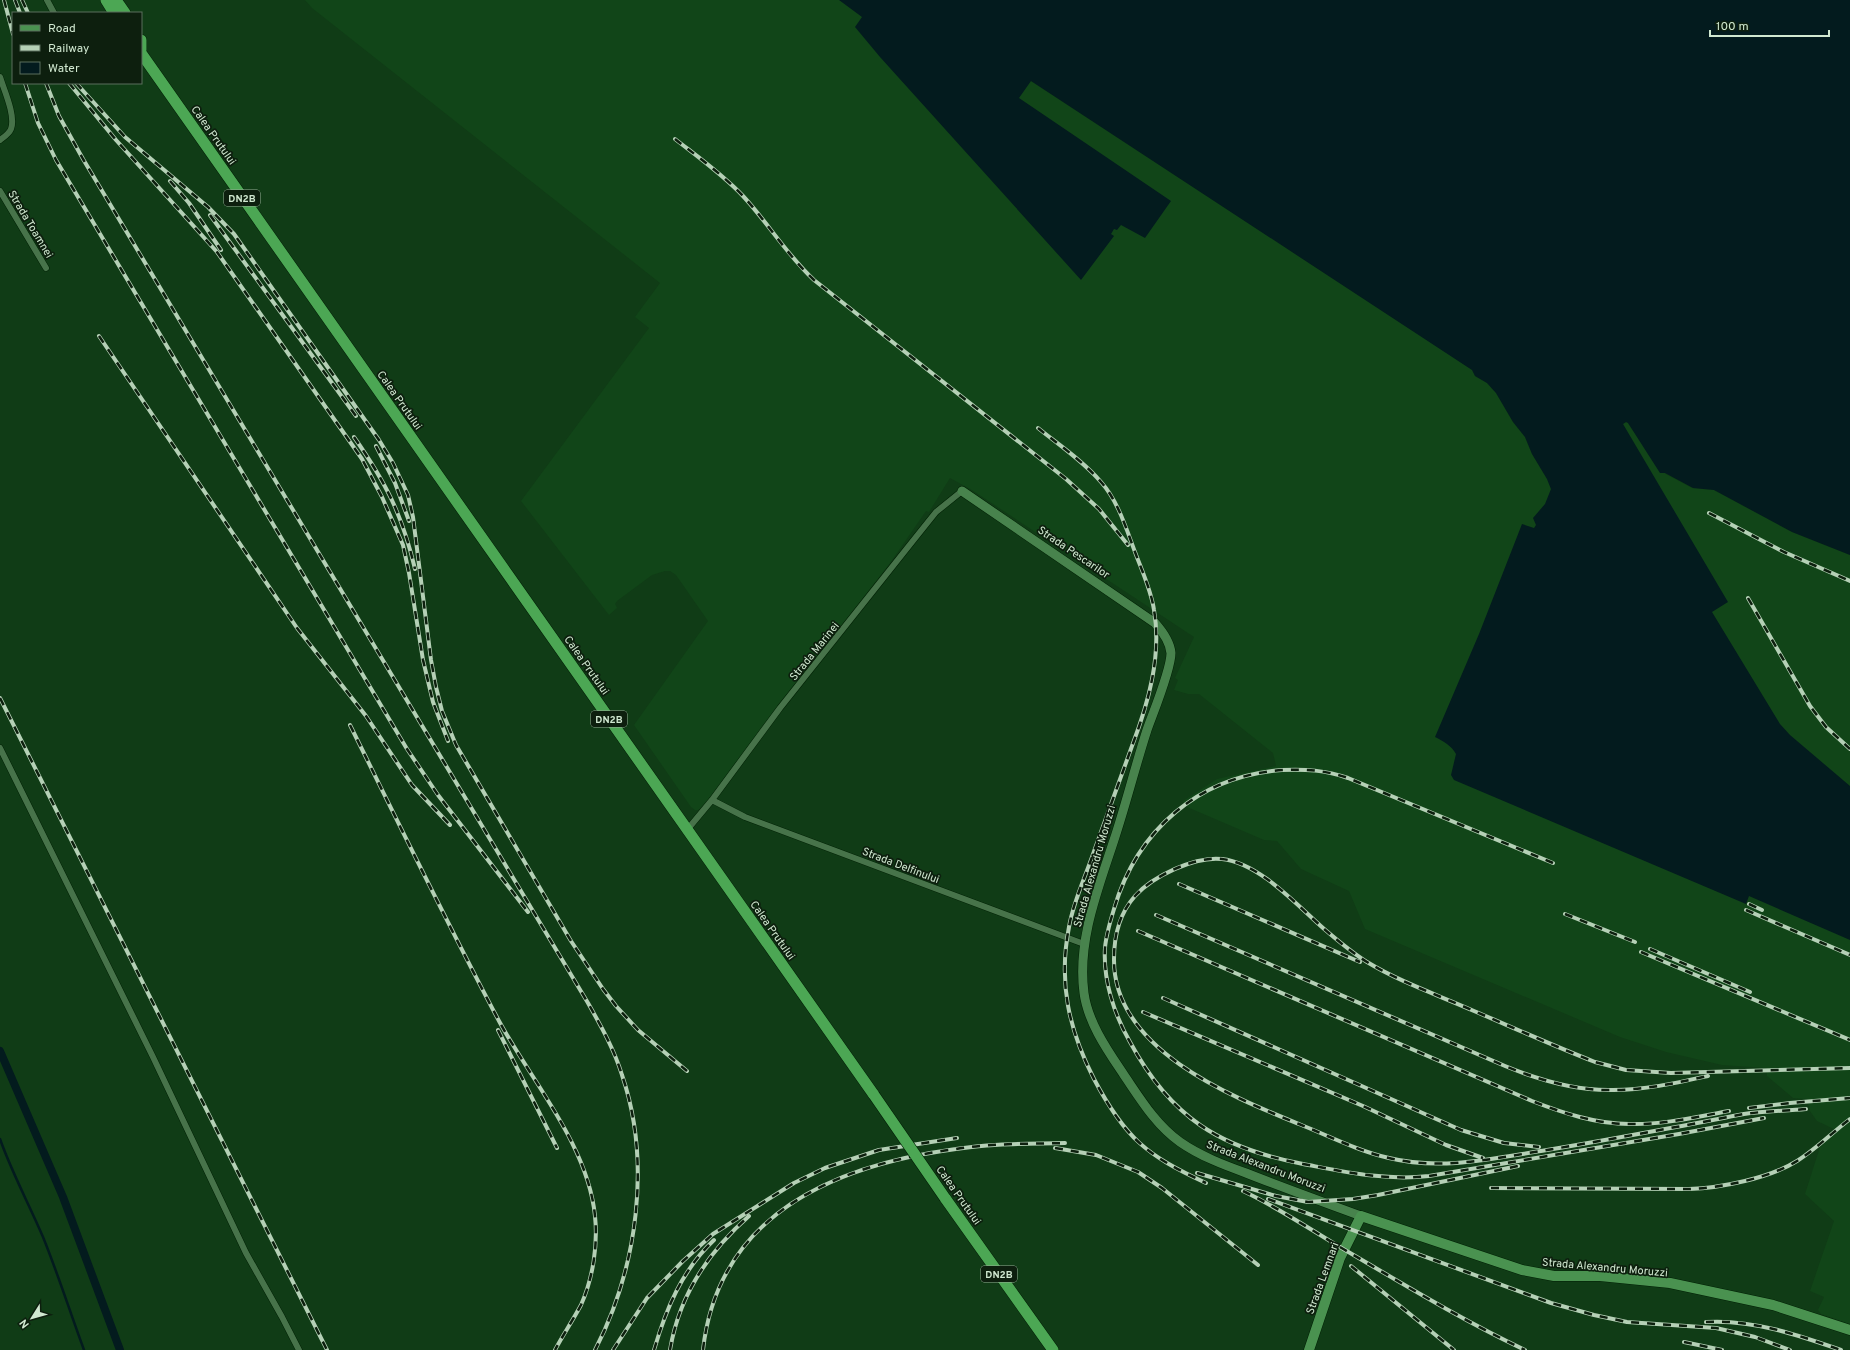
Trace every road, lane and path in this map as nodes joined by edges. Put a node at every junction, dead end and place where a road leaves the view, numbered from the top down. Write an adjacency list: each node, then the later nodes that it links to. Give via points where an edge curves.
1 (47, 0): 4 (street)
2 (106, 0): 5 (highway)
3 (116, 0): 6 (highway)
4 (53, 12)
5 (113, 12)
6 (124, 12)
7 (142, 53): 16 (highway, Calea Prutului / DN2B)
8 (0, 77): 9 (street, via 12,122 8,134)
9 (0, 140)
10 (0, 190): 11 (street, Strada Toamnei)
11 (46, 268)
12 (962, 491): 13 (street, Strada Pescarilor, via 1129,604 1155,623); 15 (street, Strada Marinei, via 936,512 780,708)
13 (1167, 640): 17 (street, Strada Alexandru Moruzzi, via 1171,655 1170,664 1098,887)
14 (0, 748): 20 (street, via 153,1057 246,1253)
15 (712, 800): 16 (street, Strada Marinei); 17 (street, Strada Delfinului, via 745,817)
16 (687, 830): 21 (highway, Calea Prutului / DN2B, bridge)
17 (1084, 944): 18 (street, Strada Alexandru Moruzzi, via 1084,995 1090,1014 1120,1069 1146,1108 1165,1130 1190,1149 1217,1162)
18 (1361, 1216): 19 (main road, Strada Alexandru Moruzzi, via 1522,1270 1554,1276 1600,1276 1670,1283 1773,1305); 22 (main road, Strada Lemnari, via 1340,1258)
19 (1850, 1330)
20 (299, 1350)
21 (1053, 1350)
22 (1309, 1350)

